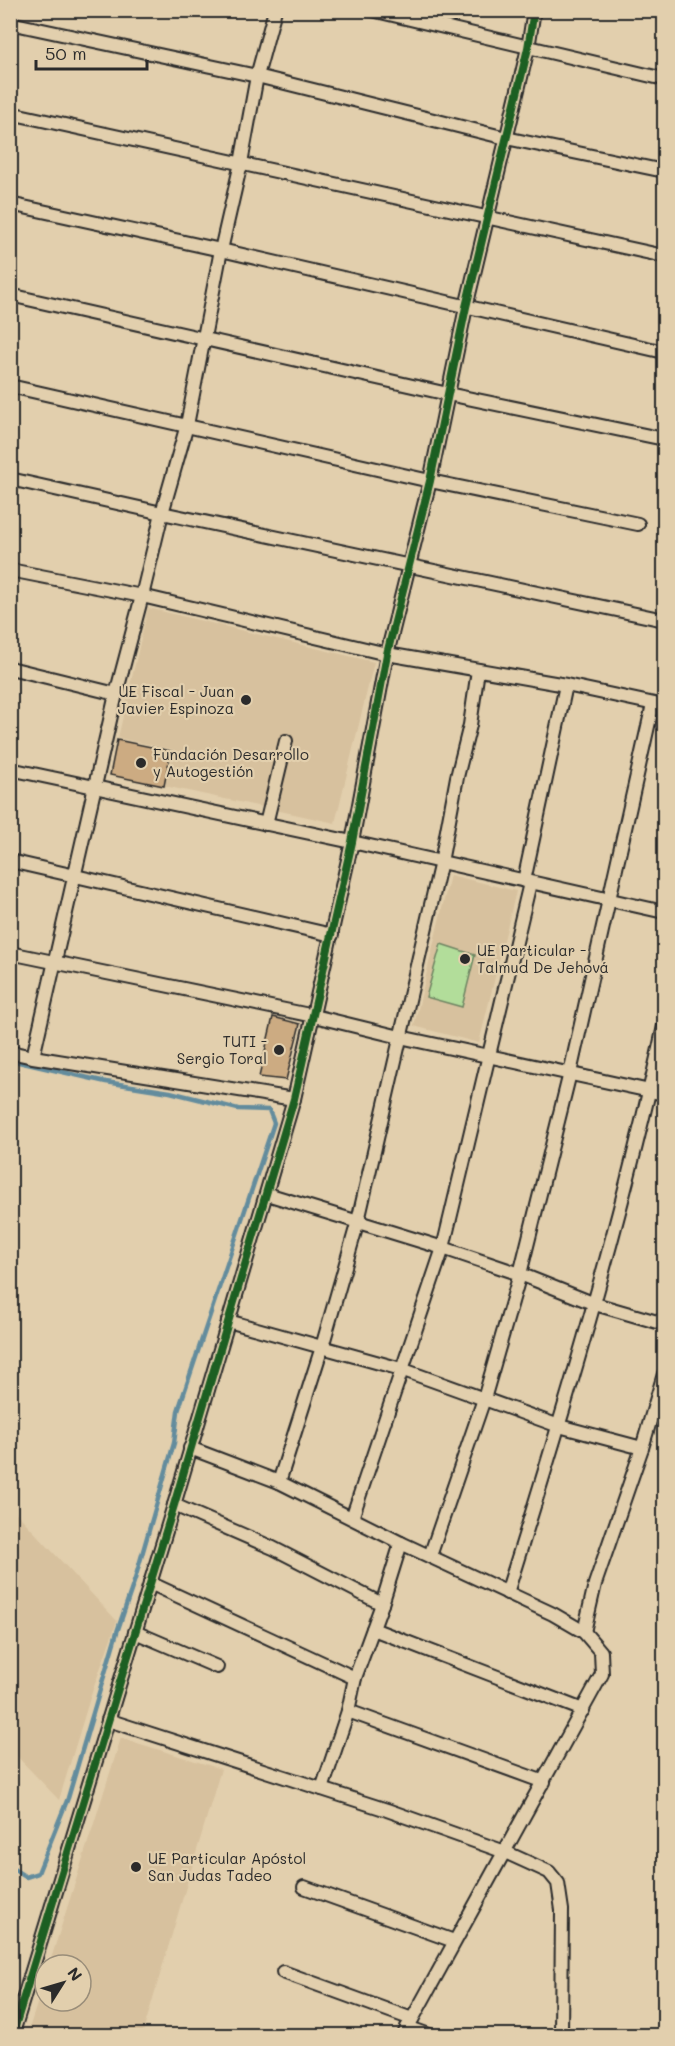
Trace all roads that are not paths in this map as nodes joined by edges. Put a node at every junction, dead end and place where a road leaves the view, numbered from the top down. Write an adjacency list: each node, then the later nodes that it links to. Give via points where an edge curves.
1 (274, 10): 6 (street)
2 (372, 10): 5 (street)
3 (534, 10): 5 (street)
4 (10, 23): 6 (street)
5 (528, 48): 7 (street); 9 (street)
6 (257, 76): 9 (street); 10 (street)
7 (664, 80)
8 (10, 113): 10 (street)
9 (506, 138): 11 (street); 13 (street)
10 (241, 163): 13 (street); 14 (street)
11 (664, 171)
12 (10, 204): 14 (street)
13 (488, 216): 15 (street); 17 (street)
14 (221, 250): 17 (street); 18 (street)
15 (664, 256)
16 (10, 295): 18 (street)
17 (466, 307): 19 (street); 21 (street)
18 (204, 338): 21 (street); 22 (street)
19 (664, 352)
20 (10, 386): 22 (street)
21 (448, 394): 23 (street); 25 (street)
22 (187, 425): 25 (street); 26 (street)
23 (664, 439)
24 (10, 478): 26 (street)
25 (430, 481): 27 (street); 28 (street)
26 (162, 513): 28 (street); 30 (street)
27 (638, 524)
28 (408, 566): 31 (street); 32 (street)
29 (10, 570): 30 (street)
30 (142, 596): 32 (street); 36 (street)
31 (664, 620)
32 (387, 654): 34 (street); 42 (street)
33 (10, 668): 36 (street)
34 (478, 670): 35 (street); 44 (street)
35 (566, 685): 37 (street); 46 (street)
36 (116, 694): 40 (street)
37 (658, 705): 47 (street)
38 (286, 741): 41 (street)
39 (10, 769): 40 (street)
40 (94, 788): 41 (street); 45 (street)
41 (266, 824): 42 (street)
42 (352, 842): 44 (street); 49 (street)
43 (10, 861): 45 (street)
44 (441, 861): 46 (street); 54 (street)
45 (74, 876): 49 (street); 51 (street)
46 (527, 882): 47 (street); 56 (street)
47 (608, 898): 48 (street); 58 (street)
48 (664, 912)
49 (332, 935): 52 (street)
50 (10, 953): 51 (street)
51 (55, 963): 52 (street); 57 (street)
52 (314, 1016): 54 (street); 61 (street)
53 (664, 1026): 59 (street)
54 (400, 1037): 56 (street); 63 (street)
55 (10, 1052): 57 (street)
56 (487, 1055): 58 (street); 64 (street)
57 (33, 1057): 61 (street)
58 (570, 1073): 59 (street); 65 (street)
59 (650, 1090): 60 (street); 66 (street)
60 (664, 1094)
61 (294, 1099): 62 (street)
62 (267, 1194): 63 (street); 67 (street)
63 (358, 1221): 64 (street); 69 (street)
64 (442, 1248): 65 (street); 70 (street)
65 (520, 1274): 66 (street); 72 (street)
66 (595, 1304): 68 (street); 73 (street)
67 (228, 1322): 69 (street); 74 (street)
68 (664, 1324)
69 (322, 1347): 70 (street); 76 (street)
70 (401, 1369): 72 (street); 78 (street)
71 (664, 1374): 75 (street)
72 (484, 1399): 73 (street); 80 (street)
73 (559, 1426): 75 (street); 82 (street)
74 (190, 1448): 76 (street); 77 (street)
75 (642, 1448): 86 (street, via 595,1584)
76 (279, 1482): 78 (street)
77 (174, 1506): 81 (street); 83 (street, via 273,1548)
78 (352, 1518): 79 (street)
79 (401, 1543): 80 (street); 83 (street)
80 (430, 1556): 82 (street)
81 (150, 1582): 85 (street); 88 (street)
82 (507, 1593): 86 (street)
83 (382, 1604): 84 (street)
84 (373, 1629): 88 (street); 89 (street)
85 (135, 1632): 87 (street); 91 (street)
86 (584, 1632): 89 (street, via 601,1652 602,1674)
87 (217, 1667)
88 (355, 1677): 90 (street)
89 (583, 1710): 92 (street)
90 (348, 1711): 92 (street); 93 (street)
91 (108, 1720): 93 (street); 99 (street)
92 (544, 1782): 94 (street)
93 (322, 1789): 94 (street)
94 (505, 1852): 96 (street); 101 (street, via 549,1872 558,1882 562,1910)
95 (304, 1887): 96 (street)
96 (454, 1941): 98 (street)
97 (283, 1972): 98 (street)
98 (407, 2027): 100 (street)
99 (12, 2036)
100 (432, 2036)
101 (561, 2036)

